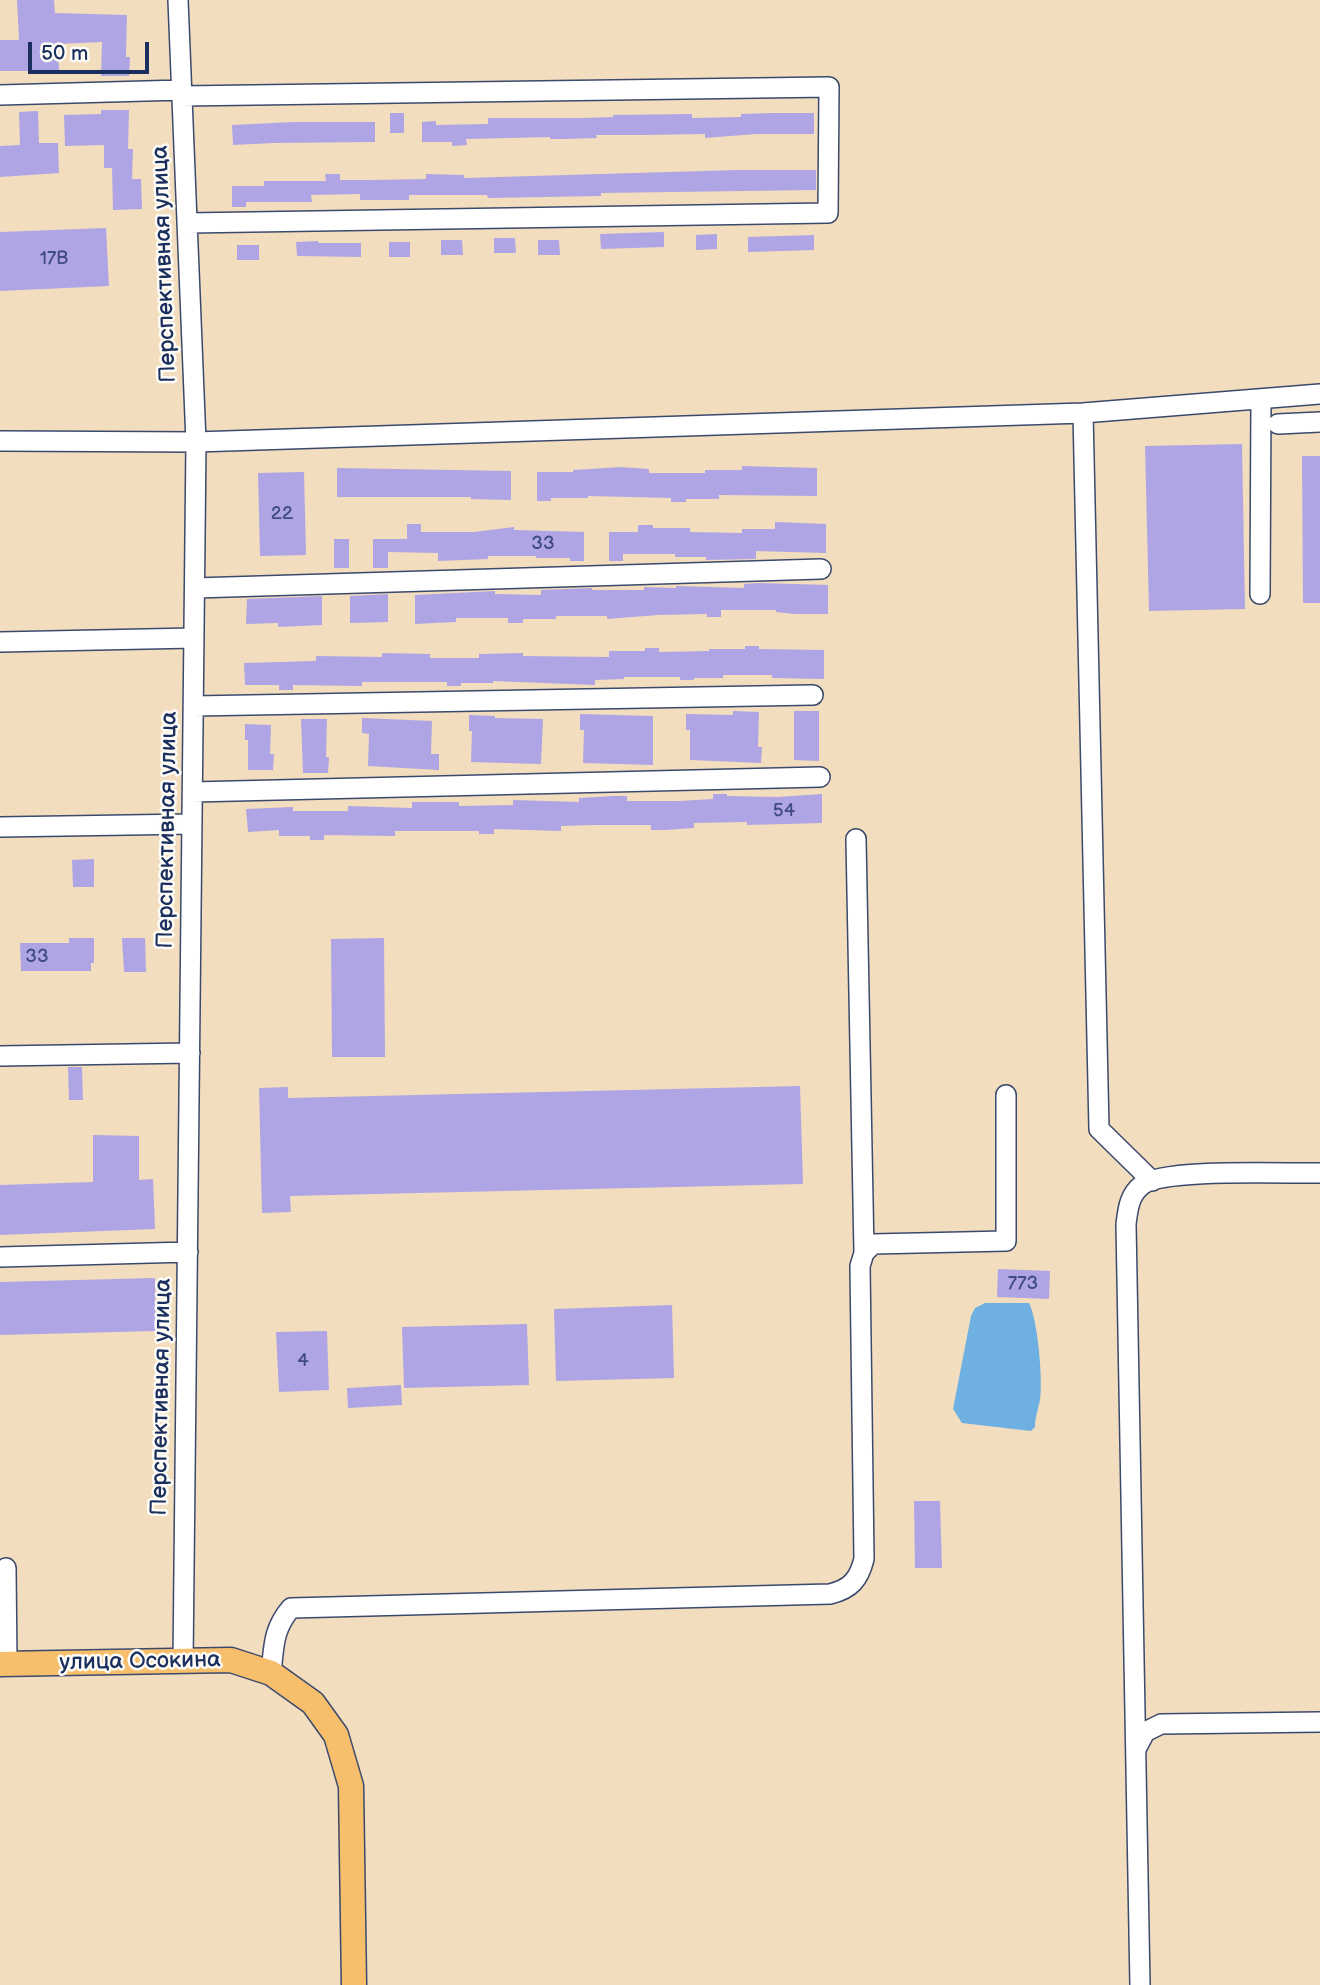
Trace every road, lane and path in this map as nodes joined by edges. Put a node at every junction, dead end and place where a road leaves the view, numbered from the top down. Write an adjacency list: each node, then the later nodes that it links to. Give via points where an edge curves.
1 (178, 0): 2 (street, Перспективная улица)
2 (182, 93): 3 (street); 4 (street, Перспективная улица); 4 (street, via 830,87 828,213)
3 (0, 95)
4 (188, 223): 11 (street, Перспективная улица)
5 (1320, 394): 6 (street)
6 (1261, 399): 7 (street); 14 (street)
7 (1083, 413): 11 (street); 28 (street, via 1099,1129)
8 (1320, 422): 9 (street)
9 (1278, 424)
10 (0, 441): 11 (street)
11 (196, 442): 13 (street, Перспективная улица)
12 (821, 569): 13 (street)
13 (195, 588): 15 (street, Перспективная улица)
14 (1260, 594)
15 (194, 638): 16 (street); 18 (street, Перспективная улица)
16 (0, 642)
17 (813, 695): 18 (street)
18 (194, 706): 20 (street, Перспективная улица)
19 (820, 777): 20 (street)
20 (193, 792): 21 (street, Перспективная улица)
21 (192, 824): 22 (street); 24 (street, Перспективная улица)
22 (0, 827)
23 (856, 839): 30 (street)
24 (190, 1053): 25 (street); 29 (street, Перспективная улица)
25 (0, 1056)
26 (1006, 1095): 30 (street, via 1006,1241 873,1244)
27 (1320, 1173): 28 (street, via 1170,1175)
28 (1152, 1181): 37 (street, via 1130,1198 1126,1224)
29 (188, 1252): 31 (street); 33 (street, Перспективная улица)
30 (864, 1253): 35 (street, via 860,1266 864,1559 861,1573 849,1587 830,1594 292,1608 275,1637)
31 (0, 1257)
32 (6, 1568): 34 (street)
33 (183, 1661): 34 (main road, улица Осокина); 35 (main road, улица Осокина, via 231,1660)
34 (4, 1664)
35 (271, 1673): 38 (main road, улица Осокина, via 313,1703 336,1735 351,1786)
36 (1320, 1722): 37 (street, via 1161,1724 1145,1732)
37 (1136, 1749): 39 (street)
38 (354, 1985)
39 (1140, 1985)

